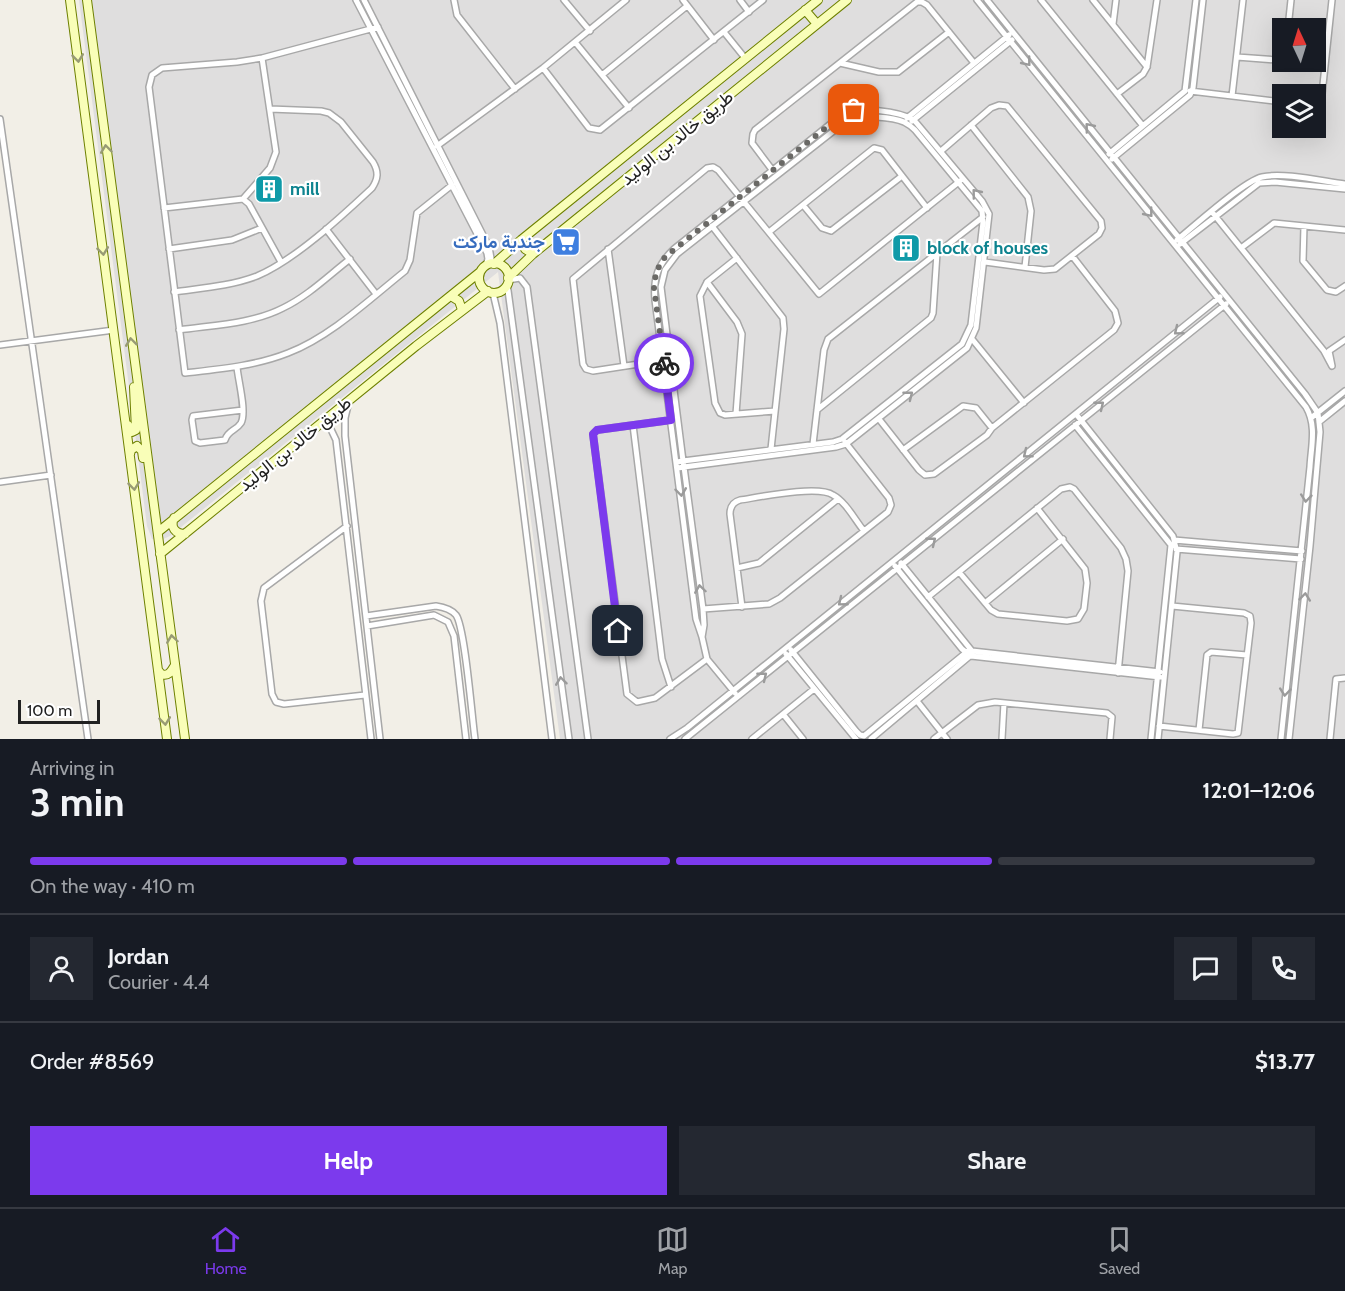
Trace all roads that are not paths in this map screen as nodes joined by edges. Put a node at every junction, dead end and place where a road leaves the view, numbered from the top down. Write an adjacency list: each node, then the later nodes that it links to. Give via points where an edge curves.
1 (70, 0): 114 (street, one-way to 114)
2 (87, 0): 123 (street, one-way to 2)
3 (356, 0): 30 (street)
4 (364, 0): 30 (street)
5 (454, 0): 48 (street, via 457,15)
6 (564, 0): 31 (street)
7 (626, 0): 31 (street)
8 (682, 0): 24 (street)
9 (740, 0): 26 (street)
10 (763, 0): 26 (street)
11 (818, 0): 25 (street, طريق خالد بن الوليد)
12 (847, 0): 28 (street, طريق خالد بن الوليد)
13 (977, 0): 35 (street)
14 (987, 0): 34 (street)
15 (1041, 0): 50 (street)
16 (1093, 0): 29 (street)
17 (1116, 0): 29 (street)
18 (1157, 0): 44 (street)
19 (1196, 0): 49 (street)
20 (1203, 0): 49 (street)
21 (1243, 0): 38 (street)
22 (1291, 0): 27 (street)
23 (1332, 0): 47 (street)
24 (687, 6): 36 (street); 46 (street)
25 (805, 10): 28 (street); 40 (street, طريق خالد بن الوليد)
26 (749, 12): 32 (street)
27 (1289, 18)
28 (817, 24): 92 (street, طريق خالد بن الوليد)
29 (1113, 24): 44 (street)
30 (374, 28): 39 (street); 60 (street)
31 (590, 31): 37 (street)
32 (724, 32): 36 (street); 40 (street)
33 (949, 32): 42 (street, via 898,72); 42 (street, via 925,3 917,2); 43 (street)
34 (1014, 34): 35 (street); 62 (street, one-way to 34)
35 (1008, 39): 43 (street); 56 (street); 63 (street, one-way to 63)
36 (714, 40): 53 (street)
37 (575, 42): 45 (street); 46 (street)
38 (1237, 57): 41 (street); 51 (street)
39 (262, 58): 54 (street); 75 (street, via 162,68 152,75 148,84)
40 (745, 58): 85 (street, طريق خالد بن الوليد)
41 (1272, 60)
42 (840, 63): 64 (street, via 753,134 752,143)
43 (974, 63): 56 (street)
44 (1147, 67): 50 (street)
45 (543, 68): 48 (street); 53 (street, via 589,129 603,129)
46 (602, 75): 53 (street)
47 (1323, 84)
48 (515, 89): 60 (street)
49 (1188, 91): 51 (street); 59 (street); 62 (street, via 1184,102)
50 (1117, 94): 59 (street)
51 (1232, 96): 52 (street)
52 (1272, 101)
53 (630, 108)
54 (270, 109): 72 (street, via 277,147 275,158); 82 (street, via 328,113 341,122 376,168 377,180 372,188)
55 (0, 118): 118 (street)
56 (911, 118): 57 (street); 61 (street); 64 (street, via 847,112)
57 (905, 123): 67 (street); 68 (street, via 850,118)
58 (971, 125): 61 (street); 93 (street, via 995,106 1010,108 1101,221 1099,234); 99 (street, via 1028,197)
59 (1143, 126): 62 (street)
60 (435, 147): 70 (street); 98 (street, via 489,247)
61 (941, 150): 67 (street)
62 (1112, 155): 63 (street); 86 (street)
63 (1106, 160): 87 (street, one-way to 87)
64 (773, 171): 68 (street)
65 (902, 176): 74 (street, via 831,231 822,228); 74 (street, via 882,150 874,148); 76 (street)
66 (1281, 179): 69 (street); 71 (street); 77 (street, via 1267,176 1251,180)
67 (962, 180): 76 (street); 78 (street); 97 (street, one-way to 67, via 989,214)
68 (765, 181): 73 (street)
69 (1345, 184)
70 (452, 185): 98 (street); 106 (street, via 417,213 407,268)
71 (1345, 189)
72 (243, 199): 75 (street); 81 (street)
73 (743, 199): 79 (street); 84 (street); 90 (street, via 718,170 707,168); 120 (street, via 674,249 659,266 654,288)
74 (803, 205): 84 (street)
75 (164, 208): 89 (street)
76 (927, 208): 84 (street, via 819,294)
77 (1214, 214): 86 (street); 88 (street)
78 (983, 217): 91 (street); 109 (street)
79 (712, 226): 94 (street); 120 (street, via 671,260 662,279)
80 (1304, 226): 83 (street); 88 (street, via 1270,224); 103 (street, via 1305,264 1327,290 1336,292)
81 (262, 228): 89 (street, via 232,240); 96 (street)
82 (326, 229): 95 (street); 96 (street)
83 (1345, 230)
84 (769, 232)
85 (521, 240): 92 (street); 98 (street, طريق خالد بن الوليد)
86 (1180, 240): 87 (street); 108 (street)
87 (1175, 245): 108 (street)
88 (1241, 248): 117 (street, via 1332,366 1329,351)
89 (169, 249): 104 (street)
90 (608, 249): 121 (street); 121 (street, via 573,279 578,331 586,369)
91 (937, 253): 130 (street, via 824,344); 130 (street, via 931,318)
92 (533, 254): 101 (street, طريق خالد بن الوليد)
93 (1073, 257): 99 (street, via 1055,269); 128 (street, via 1115,311 1117,327)
94 (737, 258): 102 (street); 131 (street, via 784,322)
95 (350, 259): 106 (street); 115 (street, via 302,298 281,309 260,317)
96 (281, 262): 104 (street, via 233,283)
97 (985, 262): 99 (street); 109 (street)
98 (491, 264): 100 (street); 101 (street, via 506,269)
99 (1025, 267)
100 (480, 272): 105 (street, via 481,286); 107 (street, طريق خالد بن الوليد)
101 (508, 280): 105 (street, via 502,290); 227 (street, one-way to 101); 228 (street, via 520,278 527,287)
102 (707, 282): 133 (street, via 742,333); 133 (street, via 700,296 715,403 720,413)
103 (1345, 286)
104 (174, 292): 115 (street)
105 (490, 292): 111 (street, طريق خالد بن الوليد); 226 (street, via 500,323)
106 (376, 294): 122 (street, via 305,345 263,362)
107 (451, 296): 111 (street, via 459,301); 163 (street, طريق خالد بن الوليد)
108 (1221, 297): 110 (street); 112 (street)
109 (977, 302): 116 (street); 146 (street, via 967,337 956,351)
110 (1227, 303): 113 (street); 132 (street); 136 (street)
111 (462, 310): 126 (street, طريق خالد بن الوليد)
112 (1199, 314): 113 (street); 134 (street, one-way to 134)
113 (1204, 321): 140 (street, one-way to 113)
114 (114, 330): 118 (street); 125 (street)
115 (179, 330): 122 (street, via 184,373)
116 (972, 339): 128 (street); 138 (street, one-way to 116, via 959,355)
117 (1345, 340)
118 (32, 341): 119 (street); 156 (street)
119 (0, 345)
120 (667, 360): 121 (street); 139 (street); 153 (street)
121 (624, 366)
122 (237, 367): 129 (street)
123 (136, 375): 125 (street, via 134,432 130,431); 157 (street)
124 (1345, 391): 132 (street)
125 (123, 400): 150 (street)
126 (349, 401): 137 (street, طريق خالد بن الوليد); 151 (street, via 345,418)
127 (1345, 401): 141 (street)
128 (1024, 402): 145 (street)
129 (243, 410): 129 (street, via 242,421 225,440 195,441 194,416)
130 (817, 410): 147 (street)
131 (775, 411): 133 (street); 148 (street)
132 (1318, 413): 136 (street); 141 (street)
133 (736, 414)
134 (1076, 414): 135 (street); 140 (street)
135 (1070, 418): 143 (street); 159 (street, one-way to 159)
136 (1311, 418): 144 (street)
137 (326, 419): 152 (street, via 336,440); 167 (street, طريق خالد بن الوليد)
138 (879, 419): 146 (street); 149 (street)
139 (671, 420): 142 (street); 153 (street)
140 (1082, 420): 143 (street); 170 (street)
141 (1320, 421): 144 (street); 155 (street)
142 (633, 425): 203 (street, via 662,659); 203 (street, via 597,430 593,434 626,690 633,701 645,702)
143 (1076, 425): 160 (street); 169 (street)
144 (1313, 427): 154 (street)
145 (992, 428): 149 (street, via 976,408 963,406); 149 (street, via 931,475 922,473)
146 (844, 441): 147 (street); 153 (street, via 836,447); 165 (street, via 891,501 888,512)
147 (813, 444): 148 (street)
148 (771, 449): 153 (street)
149 (903, 450)
150 (130, 456): 157 (street, via 134,446 139,446); 199 (street, one-way to 199)
151 (348, 464): 152 (street); 189 (street)
152 (339, 465): 164 (street)
153 (680, 465): 187 (street, one-way to 153); 192 (street, one-way to 192, via 696,619)
154 (1310, 467): 155 (street); 172 (street, one-way to 172)
155 (1317, 468): 173 (street)
156 (51, 475): 158 (street); 219 (street)
157 (149, 479): 166 (street)
158 (0, 482)
159 (989, 484): 160 (street); 176 (street)
160 (995, 490): 178 (street, one-way to 160)
161 (838, 499): 165 (street); 179 (street, via 759,563); 179 (street, via 818,490 735,502 730,511)
162 (1037, 508): 168 (street); 180 (street); 200 (street, via 1065,487 1074,489 1124,554 1128,571)
163 (174, 518): 166 (street, طريق خالد بن الوليد); 167 (street, via 174,530)
164 (347, 526): 208 (street); 208 (street, via 264,588 261,601 276,702)
165 (864, 531): 186 (street, via 780,598 769,604)
166 (158, 532): 174 (street)
167 (184, 534): 174 (street, طريق خالد بن الوليد)
168 (1063, 539): 184 (street); 184 (street, via 1082,562 1087,576 1084,609 1078,619 998,614)
169 (1168, 540): 170 (street); 171 (street)
170 (1175, 540): 171 (street); 172 (street)
171 (1174, 549): 175 (street); 185 (street); 201 (street)
172 (1300, 551): 173 (street); 175 (street)
173 (1310, 552): 177 (street)
174 (160, 554): 198 (street, one-way to 174)
175 (1300, 559): 177 (street); 188 (street)
176 (894, 560): 178 (street); 181 (street)
177 (1309, 560): 190 (street, one-way to 177)
178 (899, 567): 182 (street); 183 (street)
179 (737, 568): 186 (street)
180 (959, 572): 183 (street); 184 (street)
181 (862, 586): 182 (street); 193 (street, one-way to 193)
182 (867, 593): 195 (street)
183 (928, 601): 194 (street)
184 (985, 603)
185 (1172, 606): 196 (street, via 1247,614 1251,620); 201 (street)
186 (742, 607): 187 (street)
187 (703, 609): 192 (street)
188 (1294, 615): 190 (street); 240 (street, one-way to 240)
189 (366, 616): 191 (street); 209 (street, via 436,606 452,611 461,625)
190 (1303, 616): 241 (street)
191 (367, 626): 211 (street, via 434,615 448,622 454,636); 223 (street)
192 (702, 637): 197 (street)
193 (785, 648): 195 (street); 207 (street)
194 (970, 653): 200 (street); 212 (street); 218 (street)
195 (790, 654): 204 (street); 210 (street, one-way to 195); 218 (street)
196 (1247, 655): 216 (street, via 1207,655); 216 (street, via 1238,733)
197 (707, 659): 203 (street); 207 (street)
198 (175, 665): 199 (street, via 167,674); 206 (street)
199 (158, 670): 205 (street)
200 (1118, 670): 201 (street)
201 (1161, 675): 215 (street); 238 (street)
202 (1345, 678): 242 (street, via 1336,679)
203 (671, 687)
204 (814, 689): 214 (street); 218 (street)
205 (161, 690): 206 (street, via 168,686); 220 (street, one-way to 220)
206 (178, 690): 221 (street)
207 (733, 691): 210 (street); 229 (street)
208 (365, 695): 222 (street)
209 (470, 696): 211 (street); 225 (street)
210 (738, 697): 230 (street)
211 (461, 698): 224 (street)
212 (917, 701): 217 (street); 233 (street)
213 (1004, 702): 217 (street, via 978,705); 236 (street); 237 (street, via 1107,713 1112,717)
214 (783, 714): 231 (street); 232 (street)
215 (1159, 726): 216 (street); 239 (street)
216 (1199, 730)
217 (942, 733): 234 (street); 235 (street)
218 (861, 738)
219 (88, 739)
220 (167, 739)
221 (185, 739)
222 (371, 739)
223 (380, 739)
224 (466, 739)
225 (475, 739)
226 (552, 739)
227 (569, 739)
228 (588, 739)
229 (670, 739)
230 (685, 739)
231 (752, 739)
232 (803, 739)
233 (871, 739)
234 (934, 739)
235 (947, 739)
236 (1002, 739)
237 (1110, 739)
238 (1151, 739)
239 (1158, 739)
240 (1281, 739)
241 (1289, 739)
242 (1330, 739)

